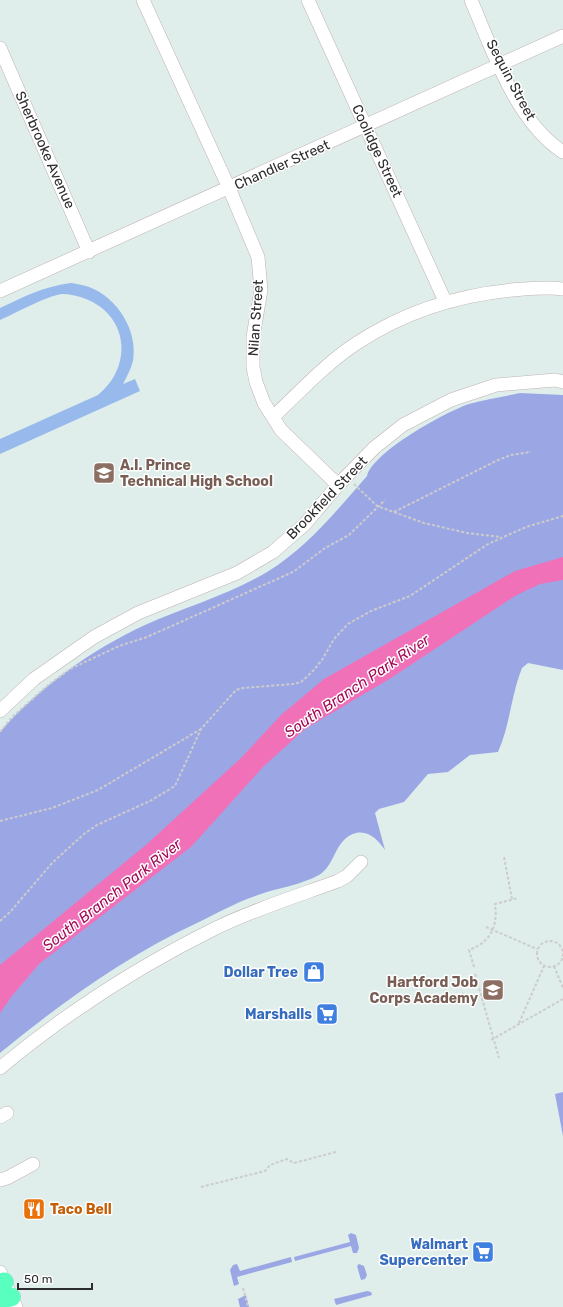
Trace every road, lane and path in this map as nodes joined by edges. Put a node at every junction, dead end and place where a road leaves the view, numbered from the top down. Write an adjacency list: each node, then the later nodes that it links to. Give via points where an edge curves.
1 (143, 0): 9 (street, Nilan Street)
2 (308, 0): 7 (street, Coolidge Street)
3 (471, 0): 6 (street, Sequin Street)
4 (563, 36): 6 (street, Chandler Street)
5 (0, 48): 10 (street, Sherbrooke Avenue)
6 (500, 65): 7 (street, Chandler Street); 8 (street, Sequin Street, via 522,107 538,129)
7 (366, 127): 9 (street, Chandler Street); 13 (street, Coolidge Street)
8 (563, 152)
9 (229, 188): 10 (street, Chandler Street); 15 (street, Nilan Street, via 258,257 261,290 253,337 253,367 264,403)
10 (90, 252): 12 (street, Chandler Street)
11 (563, 289): 13 (street, via 498,291)
12 (0, 291)
13 (445, 301): 15 (street, via 388,325 357,343 328,365)
14 (563, 382): 17 (street, Brookfield Street, via 555,380 496,386 445,403 403,425 374,448)
15 (273, 417): 17 (street, Nilan Street, via 281,430)
16 (531, 452): 20 (path, via 511,454)
17 (343, 481): 19 (path); 23 (street, Brookfield Street, via 305,524 273,552 237,573 138,613 94,637 34,679)
18 (385, 500): 19 (path)
19 (377, 506): 20 (path); 25 (path, via 349,535 325,548 293,572 70,669 12,717)
20 (394, 512): 22 (path, via 424,524)
21 (563, 516): 22 (path)
22 (502, 537): 24 (path, via 410,596 371,611 348,624 334,639 322,660 301,682 236,690)
23 (0, 710)
24 (201, 729): 26 (path, via 98,790 52,808); 31 (path, via 175,786 150,802 97,825 84,834 52,863)
25 (0, 732)
26 (0, 822)
27 (504, 857): 30 (path)
28 (361, 862): 49 (street, via 338,881 238,918 145,966 74,1012)
29 (518, 898): 30 (path)
30 (512, 899): 33 (path, via 495,904)
31 (0, 921)
32 (486, 927): 33 (path)
33 (494, 930): 36 (path); 40 (path, via 484,942 470,950)
34 (563, 943): 35 (path)
35 (560, 945): 36 (path, via 549,941 540,944); 37 (path)
36 (537, 949): 38 (path, via 537,958)
37 (563, 957): 39 (path)
38 (544, 966): 39 (path); 46 (path)
39 (554, 966): 42 (path)
40 (474, 967)
41 (475, 974): 47 (path)
42 (563, 988)
43 (462, 991): 45 (path, via 464,994)
44 (563, 999): 46 (path)
45 (438, 1000)
46 (519, 1024): 47 (path)
47 (492, 1039): 48 (path)
48 (499, 1058)
49 (0, 1068)
50 (336, 1152): 53 (path, via 294,1163 287,1159 270,1165 266,1171)
51 (33, 1164): 52 (street)
52 (0, 1180)
53 (201, 1187)
54 (243, 1288): 55 (path)
55 (248, 1307)

